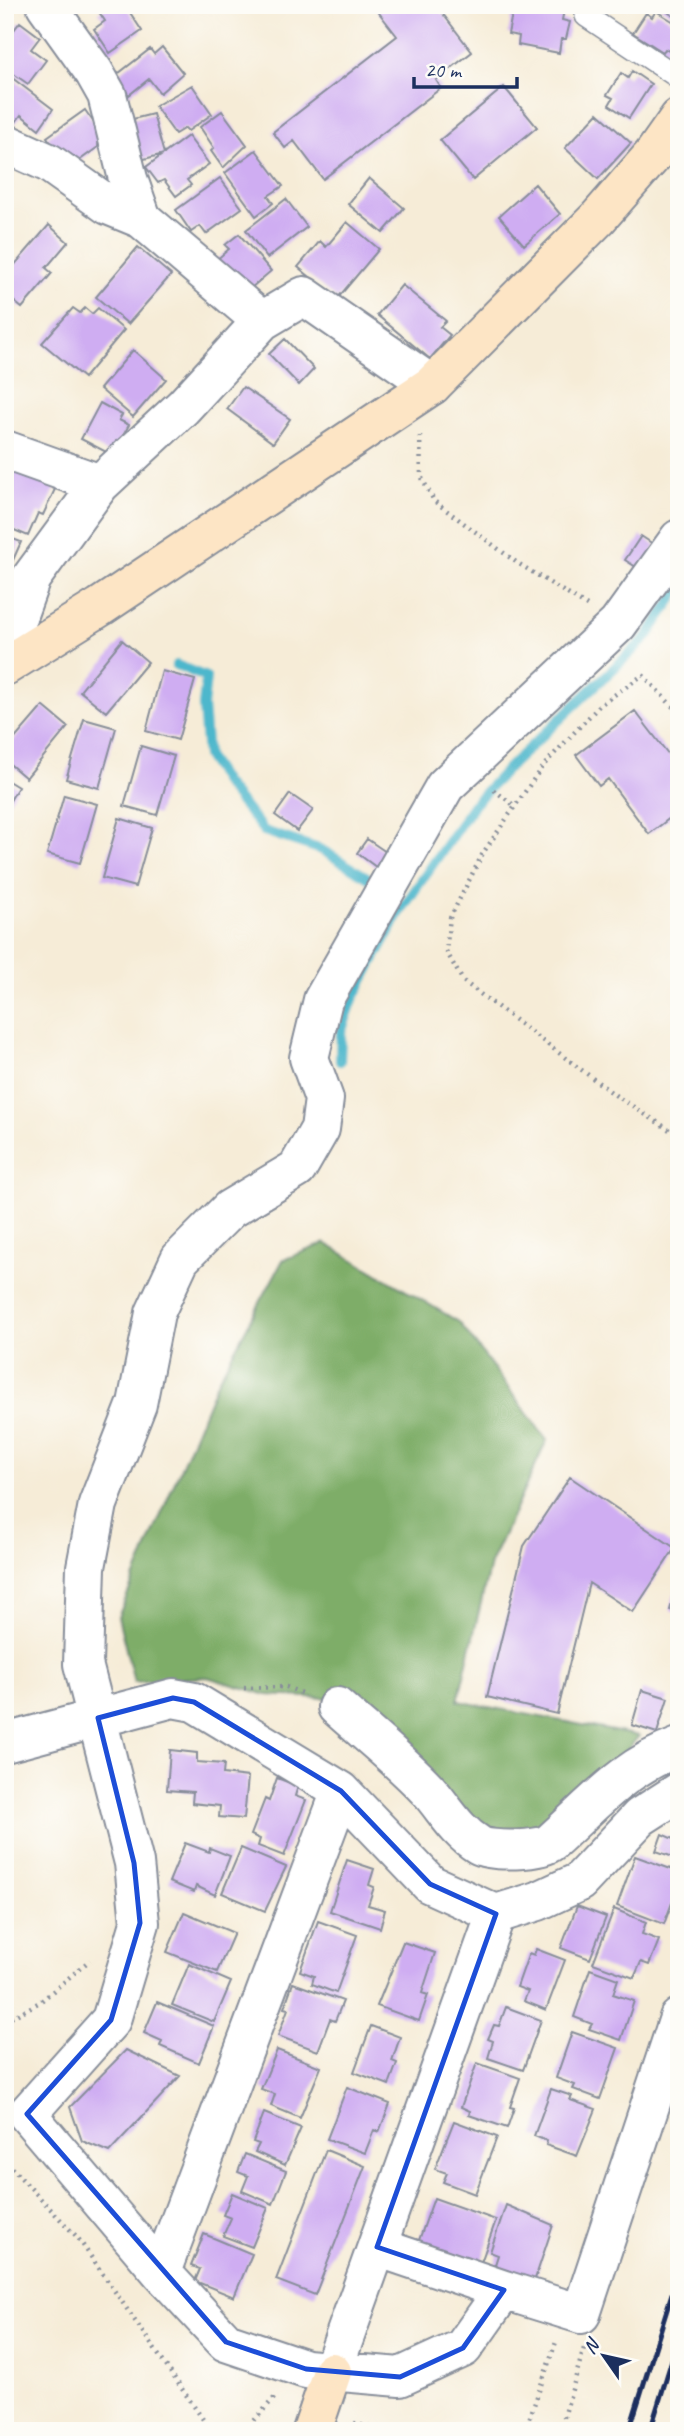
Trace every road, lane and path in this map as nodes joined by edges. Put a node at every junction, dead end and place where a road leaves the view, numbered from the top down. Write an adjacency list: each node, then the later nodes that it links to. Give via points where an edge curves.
1 (46, 5): 6 (street, via 107,95)
2 (586, 16): 3 (lane)
3 (679, 78)
4 (679, 118): 8 (street, via 598,218)
5 (5, 143): 6 (street, via 49,163 108,205)
6 (142, 219): 7 (street)
7 (262, 321): 8 (street, via 304,296); 10 (street, via 183,407)
8 (425, 389): 12 (path, via 418,449 421,476 434,502 516,562); 14 (street)
9 (5, 450): 10 (street)
10 (100, 484): 13 (street, via 31,578)
11 (679, 539): 12 (street)
12 (618, 624): 19 (street, via 445,786 323,1000 309,1058 324,1100 320,1129 297,1169 230,1209 180,1259 155,1313 137,1404 98,1504 86,1567 83,1664)
13 (5, 650)
14 (5, 666)
15 (679, 705): 16 (path, via 674,708 643,674 600,705 542,767 483,853 450,918 446,951 463,981 615,1095)
16 (679, 1136)
17 (235, 1689): 18 (path, via 286,1687)
18 (337, 1707): 21 (street, via 428,1791 459,1831 482,1846 501,1850 548,1845 614,1781)
19 (98, 1718): 20 (street); 22 (street, via 173,1698 194,1702); 30 (street, via 134,1863 140,1923 111,2020 27,2114)
20 (5, 1743)
21 (679, 1748)
22 (341, 1791): 24 (street, via 430,1884); 30 (street)
23 (679, 1793): 24 (street, via 640,1817 579,1882)
24 (496, 1914): 29 (street)
25 (93, 1957): 27 (path, via 40,2002)
26 (679, 2018): 31 (street, via 581,2314)
27 (5, 2021)
28 (5, 2156): 36 (path, via 78,2238)
29 (377, 2247): 31 (street); 34 (street)
30 (161, 2272): 34 (street, via 226,2343 306,2369)
31 (504, 2290): 34 (street, via 463,2348 400,2377)
32 (559, 2330): 39 (path)
33 (587, 2339): 40 (path)
34 (332, 2372): 38 (street)
35 (274, 2397): 37 (path)
36 (211, 2431)
37 (245, 2431)
38 (313, 2431)
39 (525, 2431)
40 (559, 2431)

